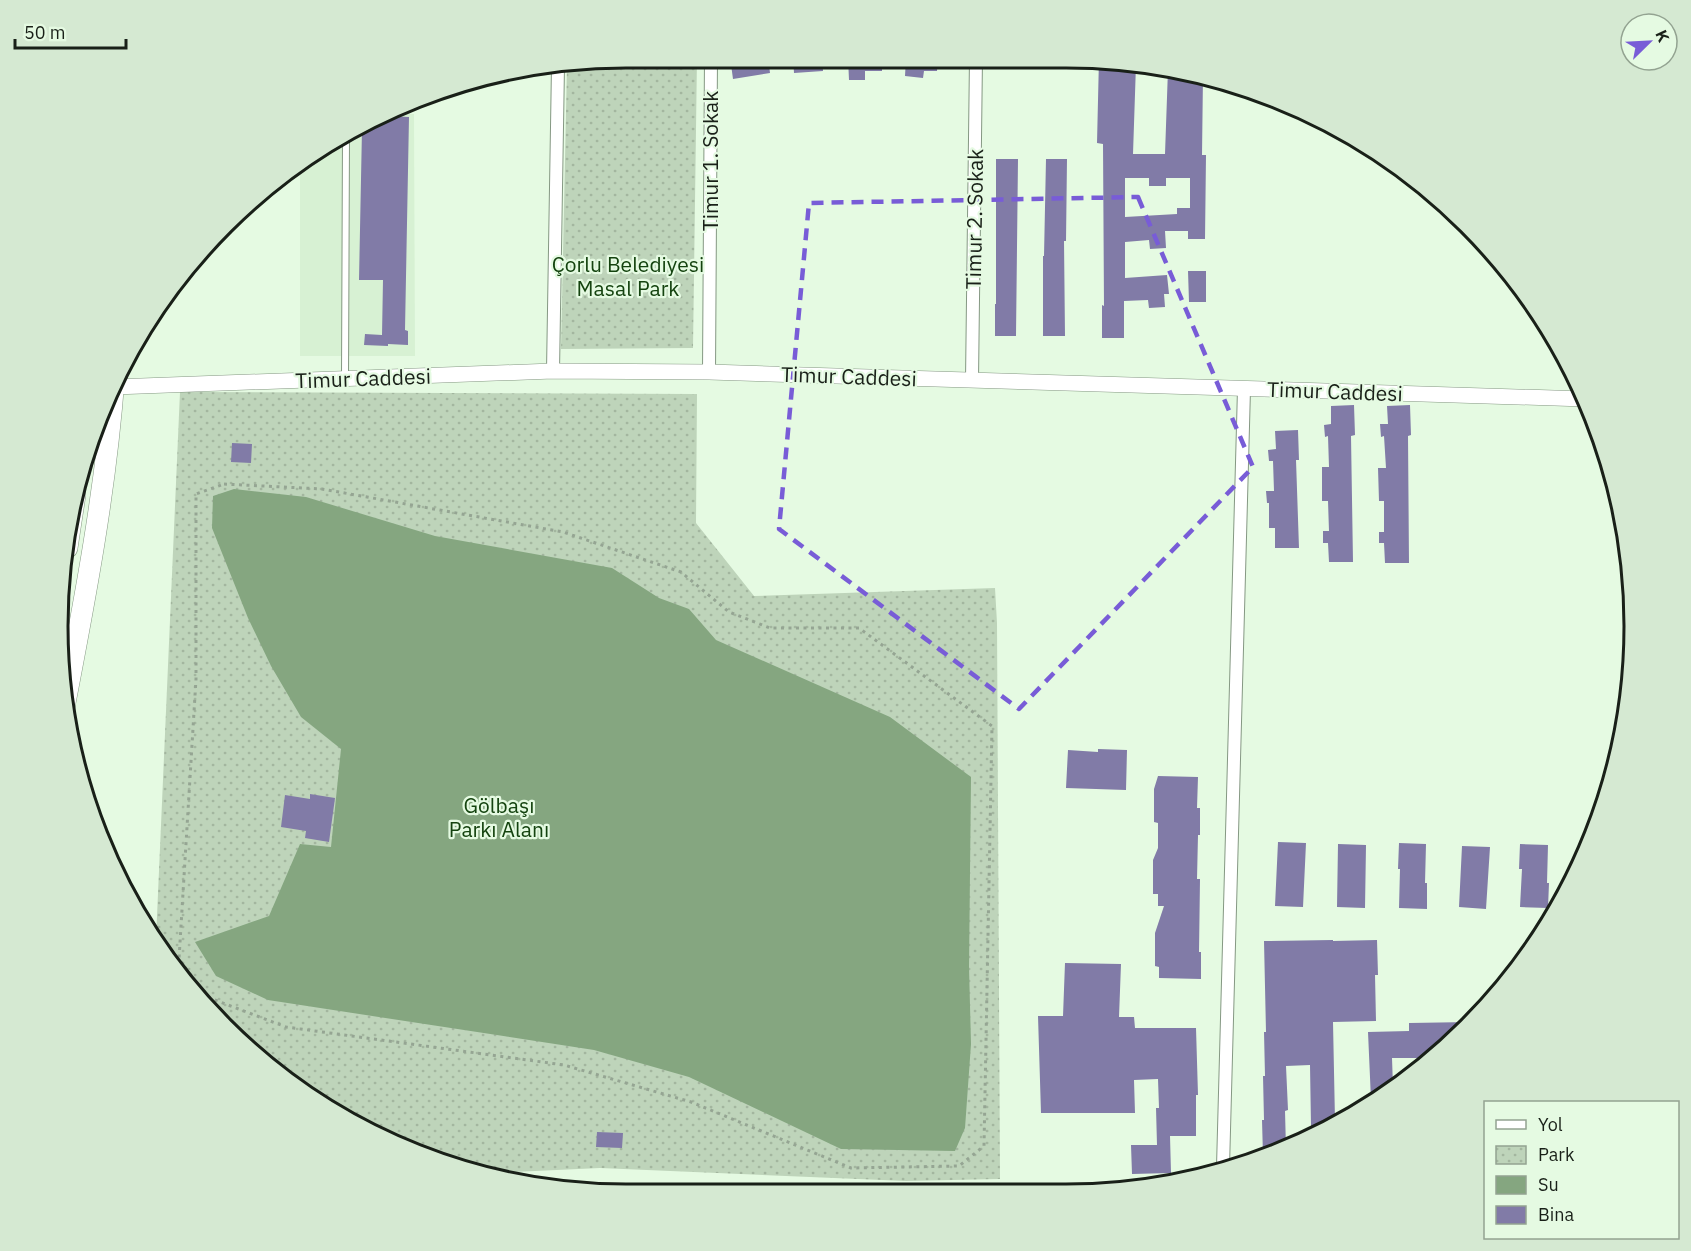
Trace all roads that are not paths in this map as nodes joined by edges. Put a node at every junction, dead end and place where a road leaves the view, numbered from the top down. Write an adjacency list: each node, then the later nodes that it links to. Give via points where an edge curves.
1 (711, 68): 6 (street, Timur 1. Sokak)
2 (976, 68): 8 (street, Timur 2. Sokak)
3 (558, 72): 5 (street)
4 (346, 142): 7 (lane)
5 (553, 371): 6 (street, Timur Caddesi); 7 (street, Timur Caddesi)
6 (709, 372): 8 (street, Timur Caddesi)
7 (345, 378): 9 (street, Timur Caddesi)
8 (972, 380): 10 (street, Timur Caddesi)
9 (124, 382)
10 (1244, 388): 11 (street, Timur Caddesi); 14 (street)
11 (1575, 399)
12 (111, 410): 13 (highway, via 92,563)
13 (70, 676)
14 (1223, 1160)

